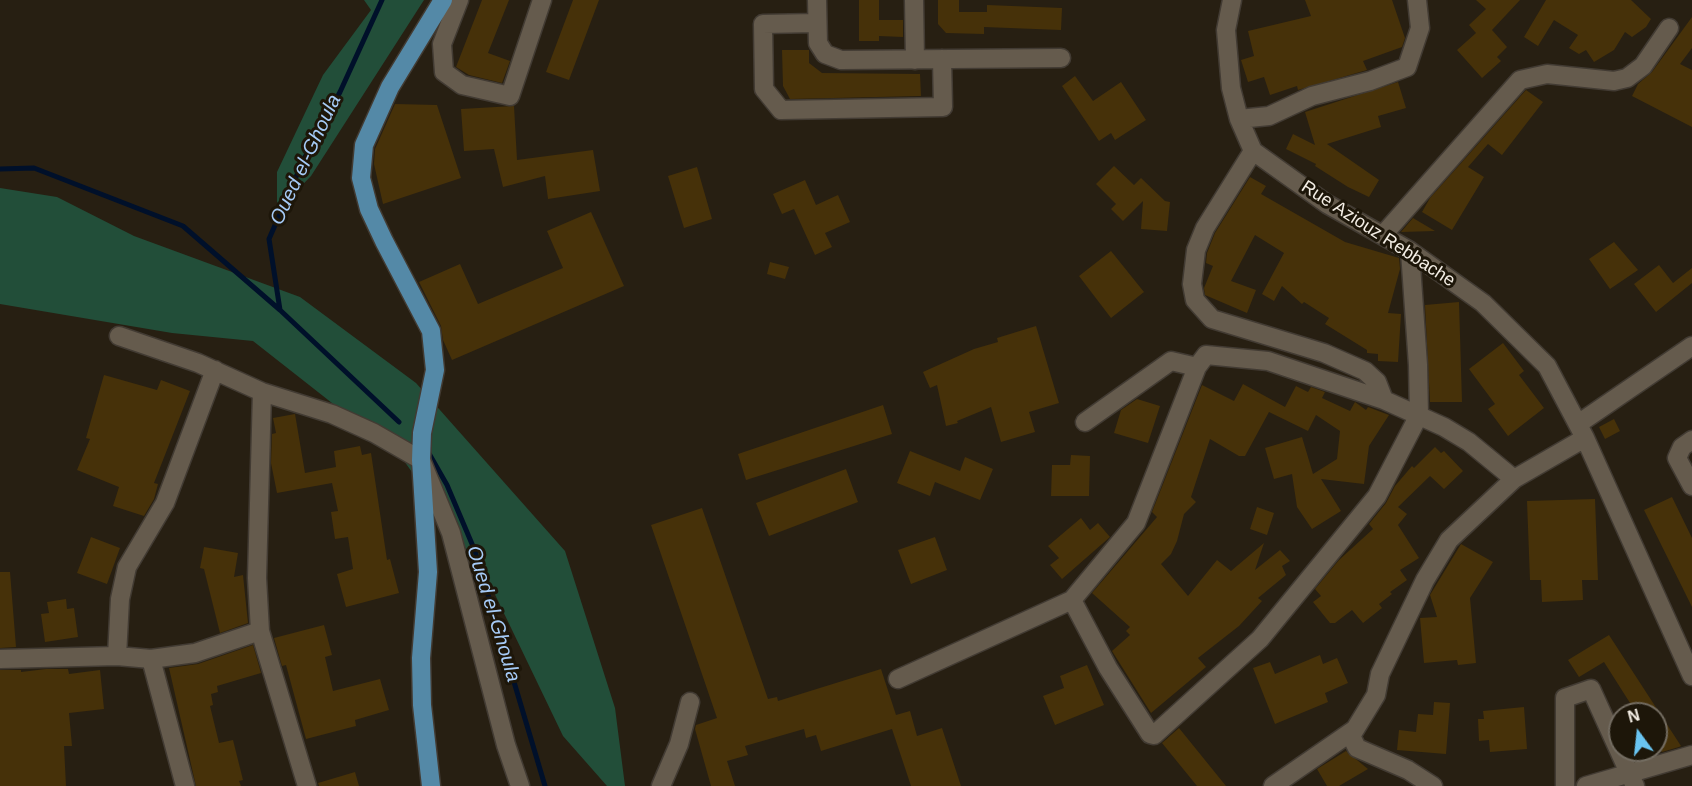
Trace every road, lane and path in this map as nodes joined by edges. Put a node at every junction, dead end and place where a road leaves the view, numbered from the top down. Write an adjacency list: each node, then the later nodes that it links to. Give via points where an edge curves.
1 (443, 0): 27 (main road, via 390,87 364,145 361,178 369,209 431,331 435,370)
2 (459, 0): 3 (street, via 442,44 444,72 462,85 510,96)
3 (542, 0)
4 (817, 0): 8 (street)
5 (914, 0): 12 (street)
6 (1232, 0): 13 (street, via 1226,30 1231,88)
7 (1417, 0): 13 (street, via 1420,28 1407,67 1312,96 1269,116)
8 (816, 23): 11 (street, via 763,24 764,89 781,110 943,107); 12 (street, via 821,48 833,58)
9 (1668, 28): 15 (street, via 1643,66 1627,78 1614,81 1547,74 1520,80)
10 (1061, 58): 11 (street)
11 (942, 59): 12 (street)
12 (915, 60)
13 (1239, 119): 14 (street)
14 (1253, 152): 15 (street, Rue Aziouz Rebbache, via 1327,204); 22 (street, via 1205,228 1196,250 1194,300 1205,314 1220,322 1324,353 1365,371 1377,382)
15 (1383, 236): 16 (street, Rue Aziouz Rebbache)
16 (1410, 250): 23 (street); 25 (street, Rue Aziouz Rebbache, via 1483,303 1514,332 1546,366)
17 (119, 336): 20 (street)
18 (1692, 346): 25 (street)
19 (1197, 367): 22 (street, via 1201,359 1211,354 1268,361); 24 (street, via 1171,361); 30 (street, via 1136,523)
20 (215, 370): 21 (street); 32 (street, via 165,503 127,567 120,599)
21 (262, 392): 27 (street, via 332,414); 31 (street, via 257,578)
22 (1384, 400): 23 (street)
23 (1419, 415): 28 (street, via 1469,442); 30 (street, via 1377,496 1260,639 1158,734 1150,734 1108,668)
24 (1085, 422)
25 (1581, 431): 28 (street); 35 (street, Rue Aziouz Rebbache)
26 (1692, 440): 29 (street, via 1682,447 1677,458)
27 (421, 460): 43 (main road, via 428,572 421,658 422,705); 44 (street, via 451,533)
28 (1514, 479): 38 (street, via 1449,540 1425,580 1380,674 1377,695)
29 (1692, 486)
30 (1072, 600): 36 (street)
31 (260, 631): 34 (street, via 195,653); 42 (street)
32 (117, 656): 33 (street); 34 (street)
33 (0, 659)
34 (150, 659): 41 (street)
35 (1692, 676)
36 (898, 679)
37 (690, 702): 45 (street, via 679,744)
38 (1354, 730): 46 (street); 47 (street, via 1352,742 1357,748 1408,770)
39 (1692, 755): 40 (street)
40 (1633, 780): 48 (street, via 1591,689 1564,698); 49 (street)
41 (185, 786)
42 (307, 786)
43 (431, 786)
44 (520, 786)
45 (661, 786)
46 (1273, 786)
47 (1433, 786)
48 (1565, 786)
49 (1586, 786)

